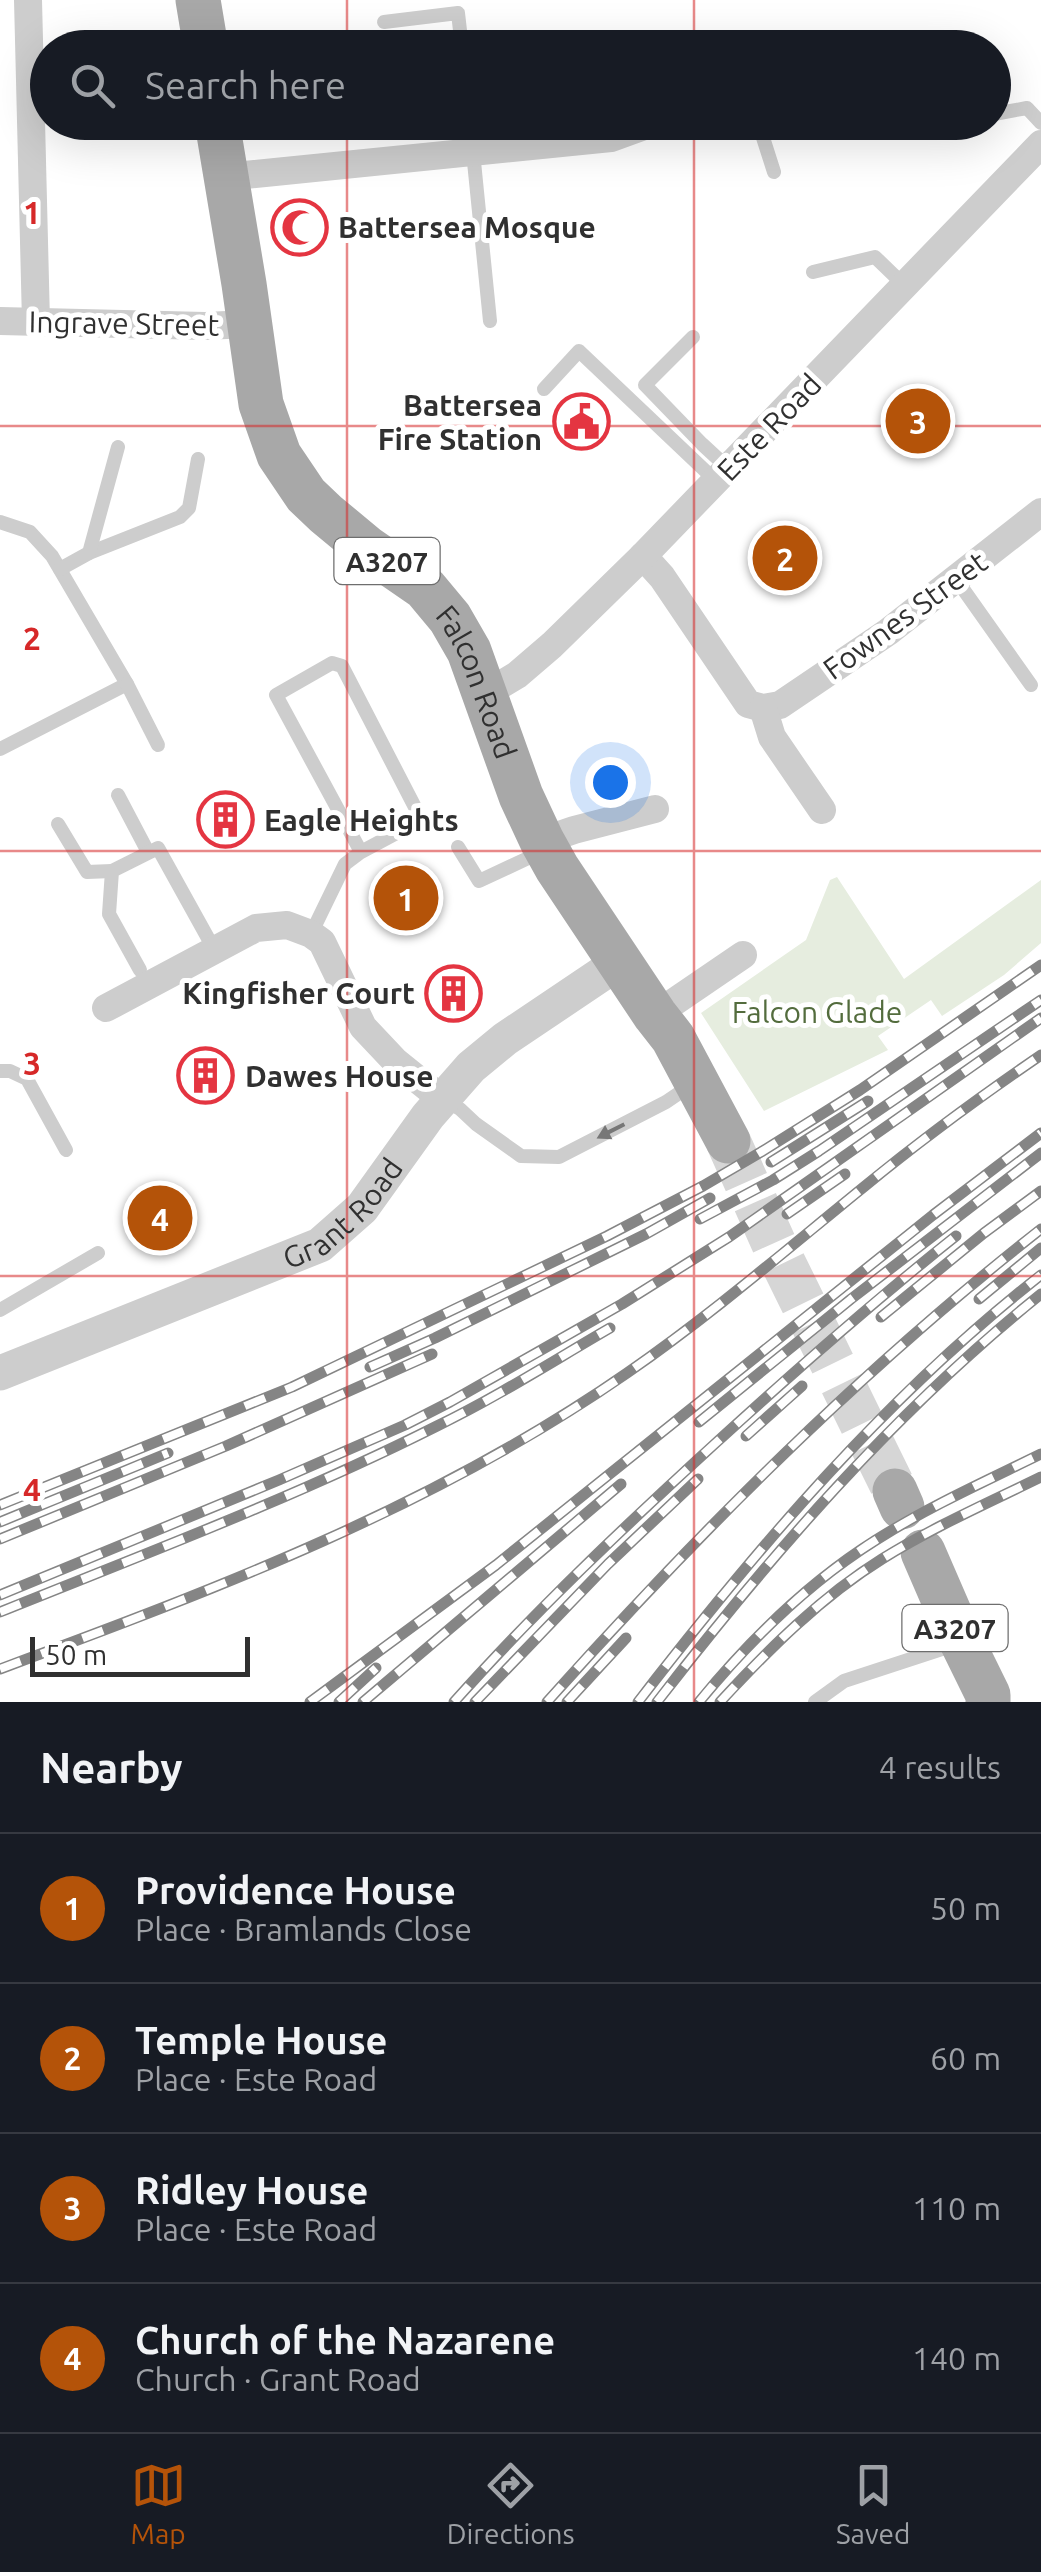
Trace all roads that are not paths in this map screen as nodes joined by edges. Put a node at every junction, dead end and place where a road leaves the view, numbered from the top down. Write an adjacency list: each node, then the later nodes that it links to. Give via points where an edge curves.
1 (28, 0): 6 (street)
2 (198, 0): 4 (main road)
3 (384, 22): 5 (lane, via 458,13)
4 (203, 30)
5 (460, 30)
6 (30, 80)
7 (1011, 111): 8 (lane, via 1027,108)
8 (1041, 122)
9 (31, 140): 22 (street)
10 (220, 140): 17 (main road, Falcon Road / A3207)
11 (472, 140): 15 (lane)
12 (591, 140): 15 (street)
13 (764, 140): 16 (lane)
14 (1041, 144): 19 (street, Este Road)
15 (474, 152): 17 (street); 20 (lane)
16 (774, 172)
17 (225, 177): 23 (main road, Falcon Road / A3207)
18 (813, 272): 19 (lane, via 875,258)
19 (904, 284): 28 (street, Este Road)
20 (490, 320)
21 (0, 321): 22 (street, Ingrave Street)
22 (36, 322): 23 (street, Ingrave Street)
23 (249, 324): 37 (main road, Falcon Road / A3207, via 260,404 284,464 326,514 441,605 469,651)
24 (693, 337): 28 (lane, via 646,385)
25 (544, 389): 28 (lane, via 579,352)
26 (118, 447): 31 (lane)
27 (198, 459): 31 (lane, via 189,508 180,517)
28 (723, 476): 32 (street, Este Road)
29 (1041, 512): 34 (street, Fownes Street)
30 (0, 522): 33 (lane, via 30,532)
31 (89, 552): 33 (lane)
32 (643, 556): 37 (street, Este Road, via 529,665); 38 (street, via 748,704)
33 (60, 569): 35 (lane)
34 (956, 579): 36 (lane); 38 (street, Fownes Street, via 780,705)
35 (127, 684): 39 (lane); 40 (lane)
36 (1030, 685)
37 (484, 694): 45 (main road, Falcon Road / A3207)
38 (764, 708): 43 (street, via 772,736)
39 (158, 745)
40 (0, 749)
41 (118, 795): 47 (lane)
42 (655, 808): 45 (street)
43 (822, 810)
44 (58, 824): 49 (lane, via 87,872)
45 (544, 845): 46 (lane, via 478,882); 53 (main road, Falcon Road / A3207)
46 (458, 847)
47 (148, 852): 49 (lane); 51 (lane, via 158,848)
48 (361, 852): 48 (lane, via 417,822 418,813 342,666 332,663 276,696); 50 (lane, via 345,864)
49 (112, 871): 54 (lane, via 109,914)
50 (311, 934): 51 (street, via 271,925); 59 (street, via 322,942 363,1027)
51 (214, 950): 55 (street)
52 (743, 955): 56 (street)
53 (621, 961): 56 (main road, Falcon Road / A3207); 59 (street, Grant Road, via 504,1038)
54 (140, 970)
55 (106, 1008)
56 (654, 1014): 58 (main road, Falcon Road / A3207)
57 (0, 1071): 61 (lane, via 27,1079)
58 (695, 1082): 59 (lane, one-way to 59, via 559,1157 521,1156); 60 (main road, Falcon Road / A3207)
59 (442, 1099): 64 (street, Grant Road, via 362,1208 320,1245)
60 (728, 1141)
61 (66, 1150)
62 (98, 1254): 63 (lane)
63 (0, 1310)
64 (0, 1373)
65 (923, 1552): 66 (main road, A3207)
66 (962, 1642): 67 (lane, via 844,1681); 68 (main road, A3207)
67 (815, 1702)
68 (988, 1702)

